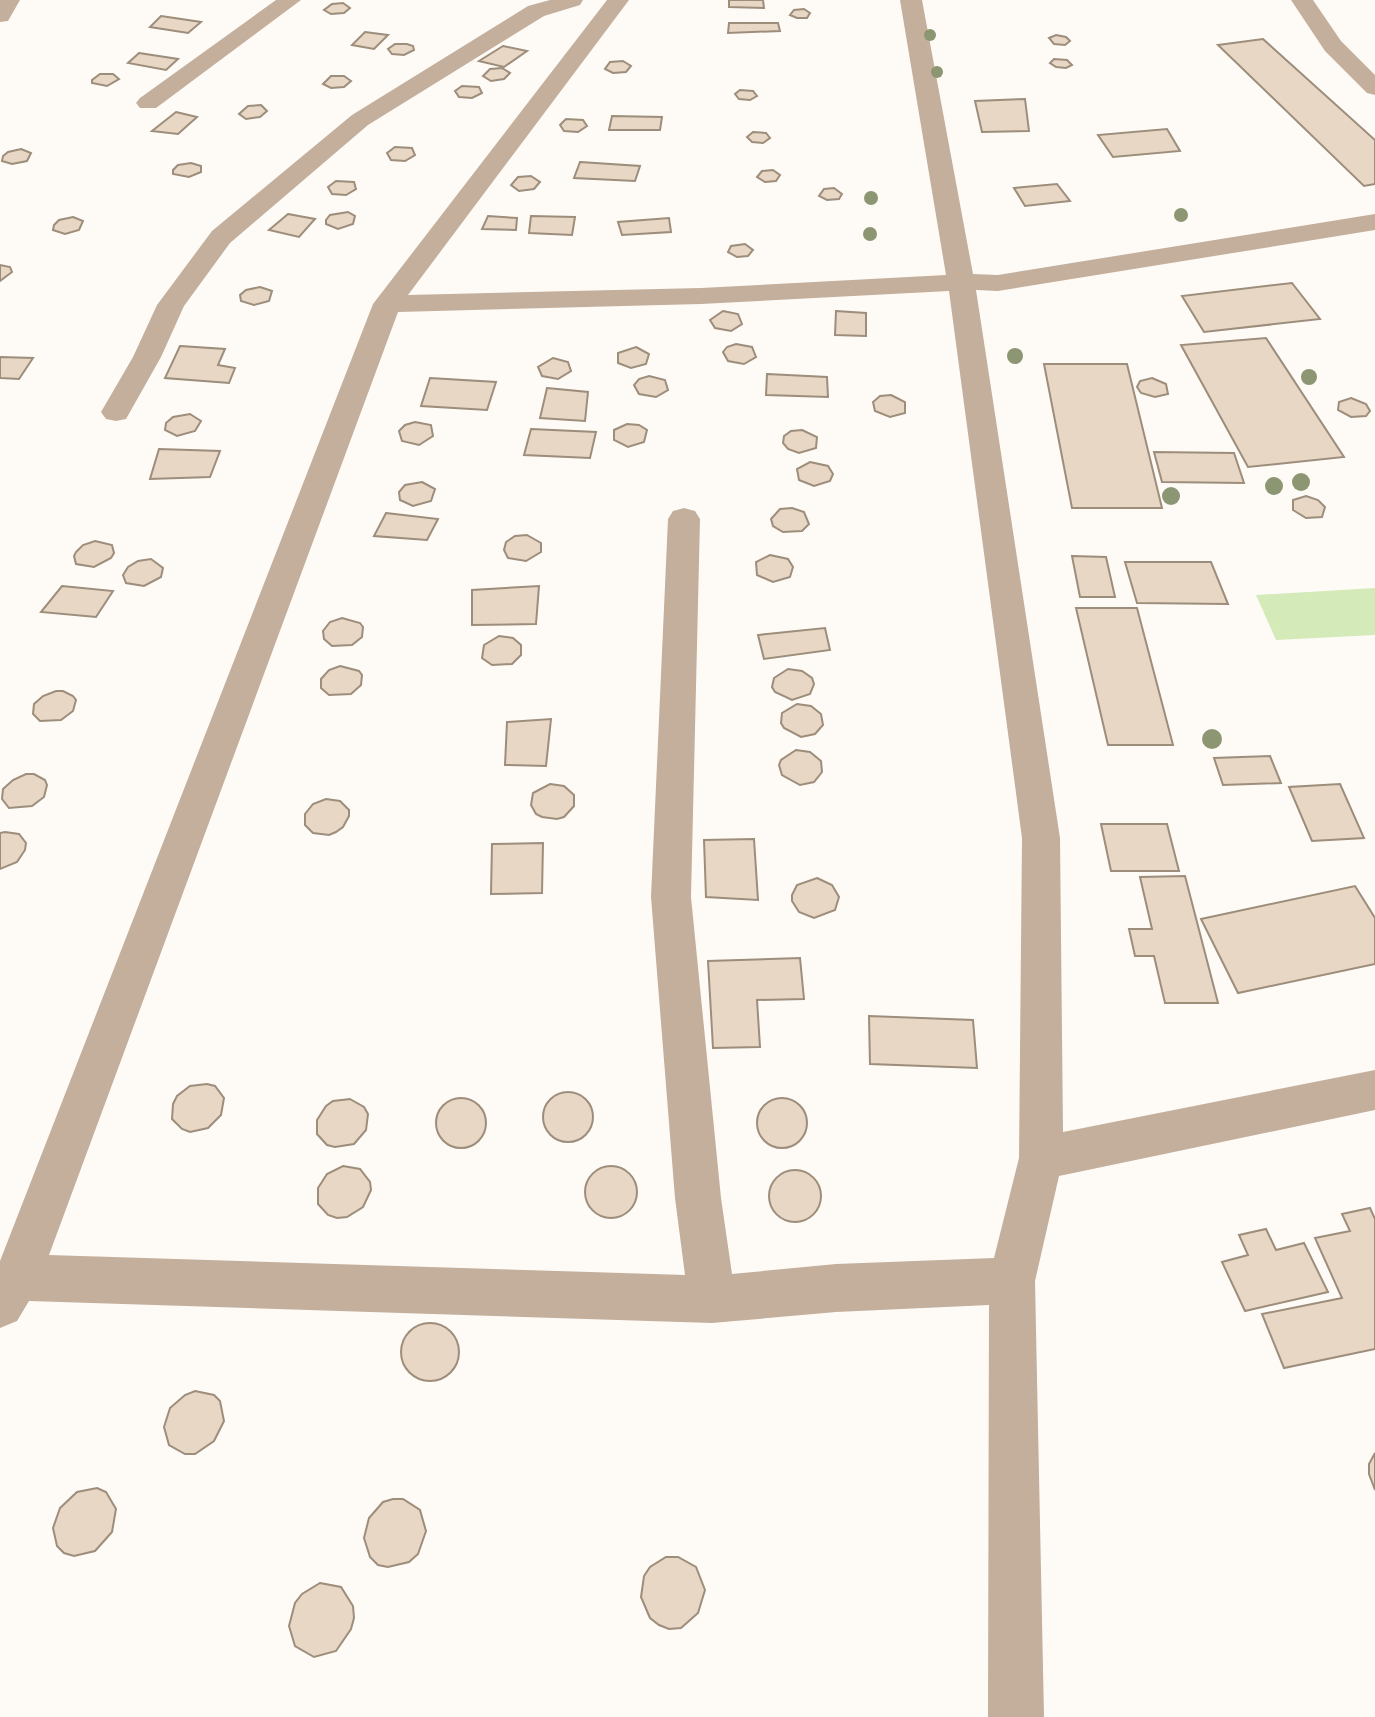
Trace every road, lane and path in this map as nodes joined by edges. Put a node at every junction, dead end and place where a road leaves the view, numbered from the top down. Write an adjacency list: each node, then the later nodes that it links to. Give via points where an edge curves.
1 (9, 0): 7 (street)
2 (290, 0): 9 (street)
3 (572, 0): 13 (street, via 536,11 360,120 221,237 171,305)
4 (618, 0): 12 (street)
5 (911, 0): 11 (street)
6 (1302, 0): 8 (street, via 1333,46)
7 (0, 16)
8 (1375, 88)
9 (148, 103)
10 (1375, 222): 11 (street, via 998,283)
11 (961, 282): 12 (street, via 701,296); 16 (street, via 1041,838)
12 (387, 304): 18 (street)
13 (116, 412)
14 (684, 519): 19 (street, via 671,898 698,1198)
15 (1375, 1090): 16 (street)
16 (1041, 1158): 17 (street)
17 (1012, 1281): 19 (street); 20 (street)
18 (8, 1291): 19 (street)
19 (712, 1299)
20 (1016, 1717)

